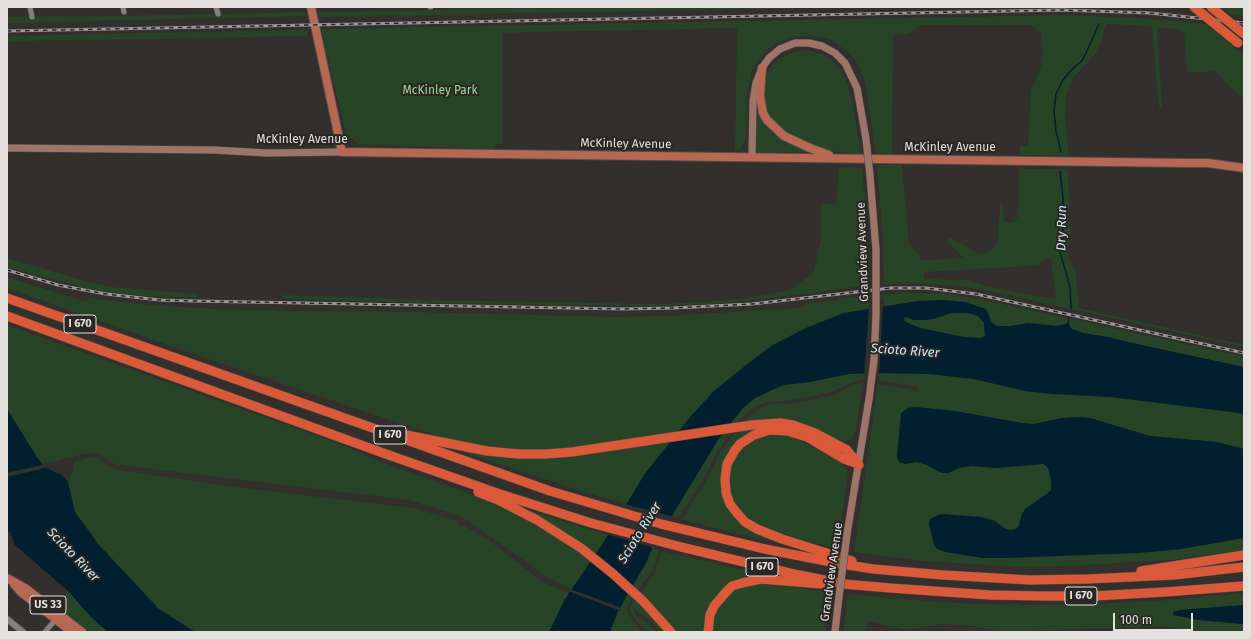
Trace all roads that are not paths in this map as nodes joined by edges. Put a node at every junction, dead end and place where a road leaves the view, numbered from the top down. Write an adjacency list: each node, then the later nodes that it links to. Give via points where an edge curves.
1 (30, 7): 7 (street)
2 (216, 7): 6 (street)
3 (311, 7): 12 (main road)
4 (1194, 7): 9 (highway, bridge)
5 (1211, 7): 8 (highway, bridge)
6 (218, 14)
7 (32, 17)
8 (1244, 34)
9 (1241, 45)
10 (762, 68): 13 (main road, Grandview Avenue, via 754,92); 14 (main road, via 761,105 763,113 773,126 790,139); 20 (main road, Grandview Avenue, bridge, via 769,58 780,50 795,44 817,44 835,53 845,63 856,83 866,139 876,250 874,360)
11 (7, 148): 12 (main road, McKinley Avenue)
12 (342, 152): 13 (main road, McKinley Avenue)
13 (752, 157): 14 (main road, McKinley Avenue)
14 (839, 158): 15 (main road, McKinley Avenue, via 1202,163)
15 (1244, 168)
16 (7, 298): 18 (highway, I 670)
17 (7, 316): 19 (highway, I 670)
18 (362, 425): 20 (highway, via 487,451 546,454 752,424 780,423 804,428 847,450); 23 (highway, I 670, via 550,491 660,524 765,550)
19 (383, 453): 26 (highway, I 670, via 591,523 681,547); 34 (highway, via 498,500 537,520 581,548 612,572)
20 (859, 464): 23 (highway, via 844,459 807,437 770,430 754,435 735,450 727,464 725,486 730,504 746,522 757,529); 36 (main road, Grandview Avenue, bridge)
21 (1244, 555): 25 (highway)
22 (1244, 566): 25 (highway, I 670, via 1174,575)
23 (873, 569): 25 (highway, I 670, via 1030,580)
24 (10, 580): 29 (main road, US 33, via 21,592); 33 (main road, US 33, via 25,588)
25 (1087, 580)
26 (844, 584): 27 (highway, I 670, via 918,591 1043,596 1094,596); 35 (highway, via 761,579 732,586 714,606 710,614)
27 (1244, 586)
28 (7, 619): 30 (street)
29 (56, 619): 31 (street); 32 (main road, US 33)
30 (23, 632)
31 (46, 632)
32 (72, 632)
33 (82, 632)
34 (671, 632)
35 (708, 632)
36 (835, 632)

